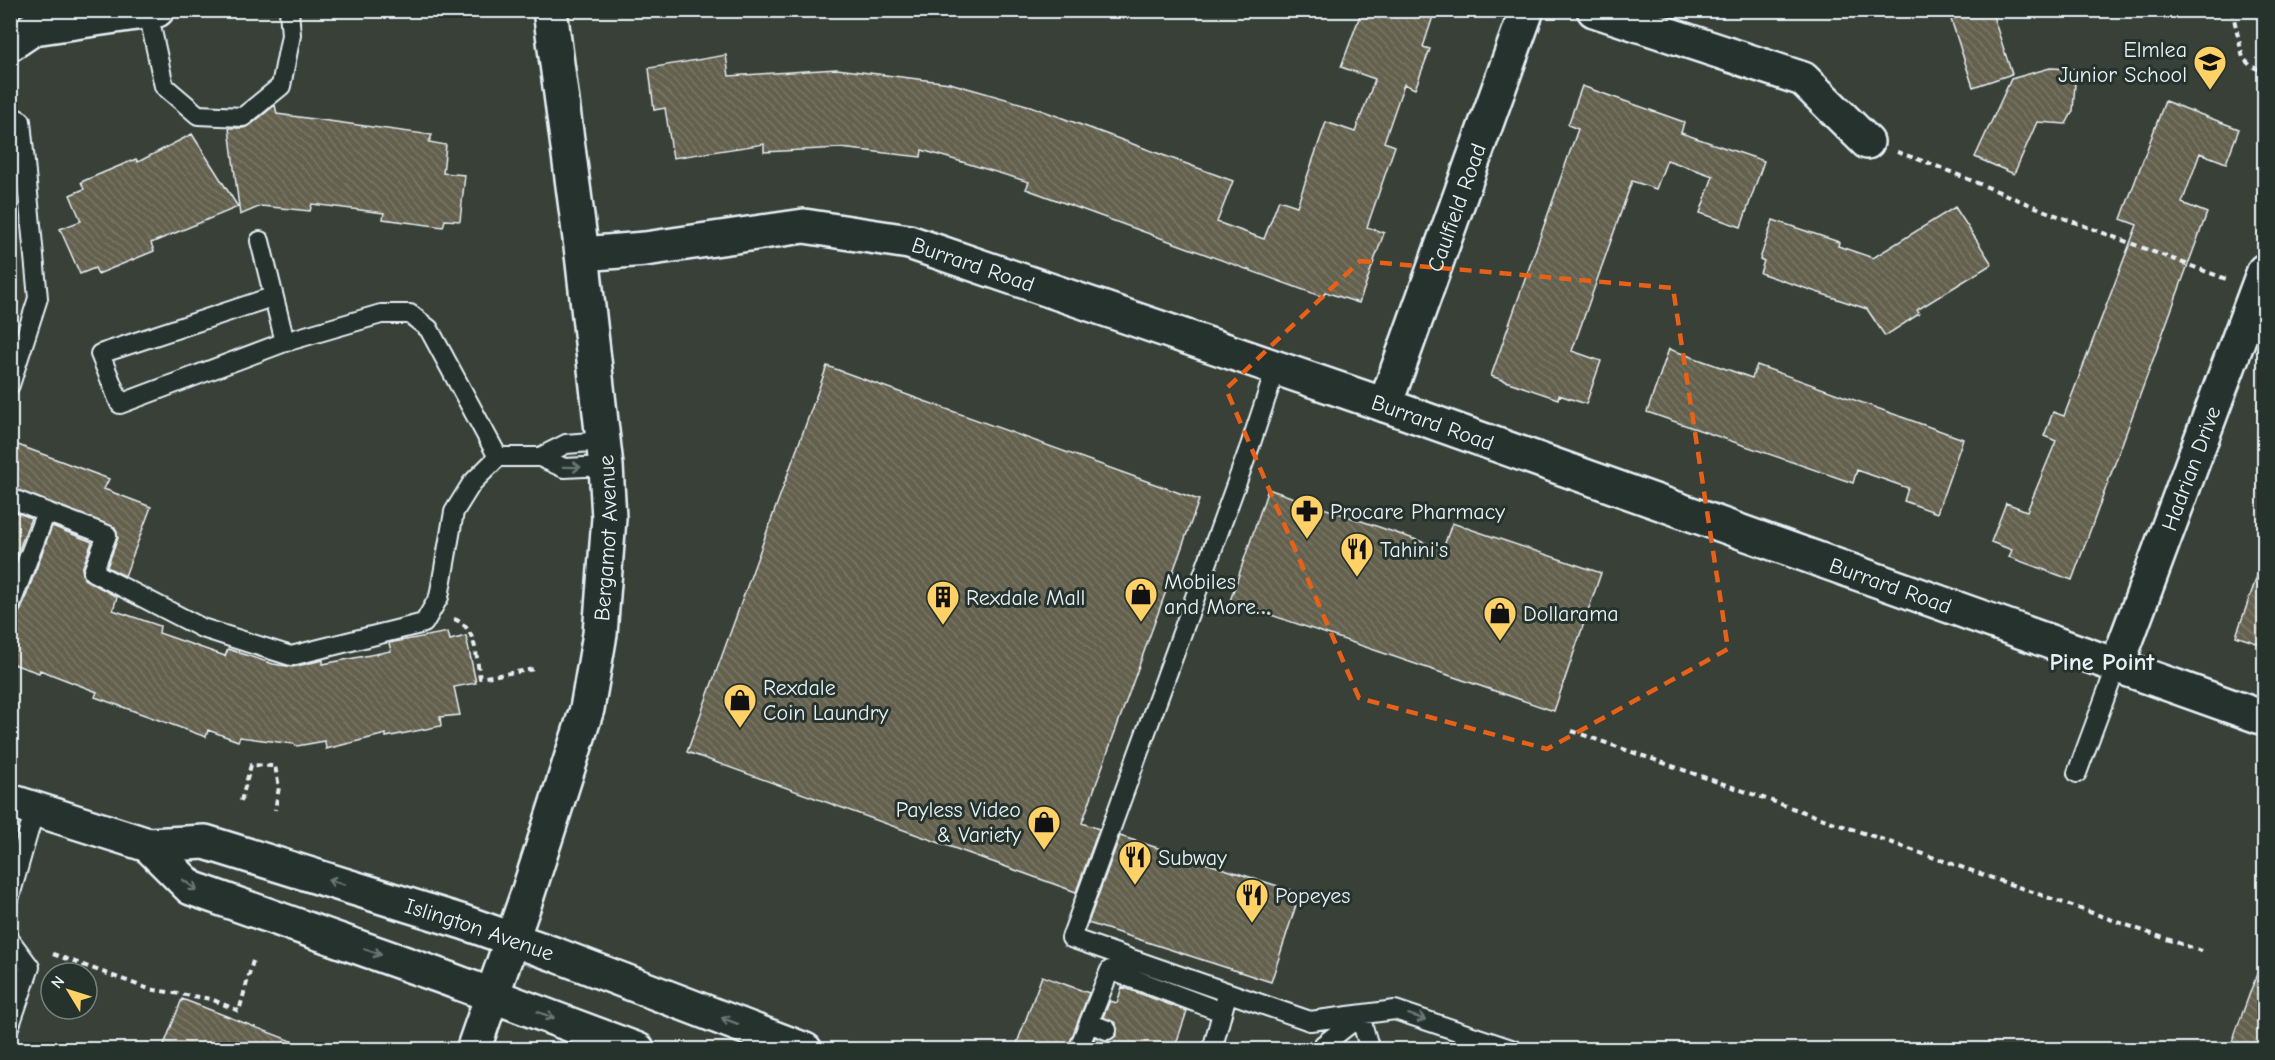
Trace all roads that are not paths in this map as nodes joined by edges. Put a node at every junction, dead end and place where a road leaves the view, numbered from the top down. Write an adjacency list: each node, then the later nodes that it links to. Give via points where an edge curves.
1 (289, 10): 5 (lane, via 291,35 281,86 243,117 198,115 164,86)
2 (550, 10): 10 (street, Bergamot Avenue)
3 (1527, 10): 16 (street, Caulfield Road)
4 (1594, 10): 8 (street, via 1803,79)
5 (152, 11): 6 (street, via 34,28)
6 (10, 44)
7 (10, 115): 15 (lane, via 21,121 38,298)
8 (1867, 142)
9 (260, 241): 12 (lane)
10 (582, 254): 14 (street, Burrard Road, via 804,226 909,242); 17 (street, Bergamot Avenue)
11 (2261, 281): 23 (street, Hadrian Drive)
12 (272, 297): 13 (lane); 13 (lane, via 100,354 120,404)
13 (285, 342): 18 (lane, via 381,314 410,314 429,328)
14 (1276, 368): 16 (street, Burrard Road); 31 (lane, via 1071,938)
15 (10, 385)
16 (1385, 405): 23 (street, Burrard Road)
17 (605, 454): 19 (lane, via 566,444); 19 (lane, one-way to 17, via 564,468); 29 (street, Bergamot Avenue, via 607,553 600,634 587,709)
18 (498, 457): 19 (lane); 21 (lane, via 472,483 454,512 439,597 424,623 291,656 202,628 93,572 107,535)
19 (540, 457)
20 (10, 498): 21 (lane)
21 (46, 512): 22 (lane)
22 (10, 606)
23 (2117, 665): 24 (street, Burrard Road); 25 (lane)
24 (2265, 718)
25 (2077, 773)
26 (23, 805): 27 (street, Islington Avenue); 28 (lane)
27 (148, 845): 29 (street, Islington Avenue, one-way to 27, via 205,842); 32 (street, Islington Avenue, one-way to 32, via 191,888)
28 (10, 896)
29 (511, 939): 32 (street, Bergamot Avenue); 40 (street, Islington Avenue, one-way to 29)
30 (10, 940): 36 (lane, via 30,967)
31 (1228, 993): 33 (lane); 34 (lane, via 1310,1021)
32 (491, 995): 38 (street, Bergamot Avenue); 39 (street, Islington Avenue, one-way to 39)
33 (1222, 1012): 35 (lane, via 1110,970); 42 (lane)
34 (1360, 1016): 43 (lane); 44 (lane); 45 (lane, one-way to 45, via 1395,1010)
35 (1089, 1023): 37 (lane); 41 (lane)
36 (10, 1025)
37 (1107, 1030)
38 (473, 1050)
39 (638, 1050)
40 (805, 1050)
41 (1078, 1050)
42 (1212, 1050)
43 (1321, 1050)
44 (1370, 1050)
45 (1514, 1050)

